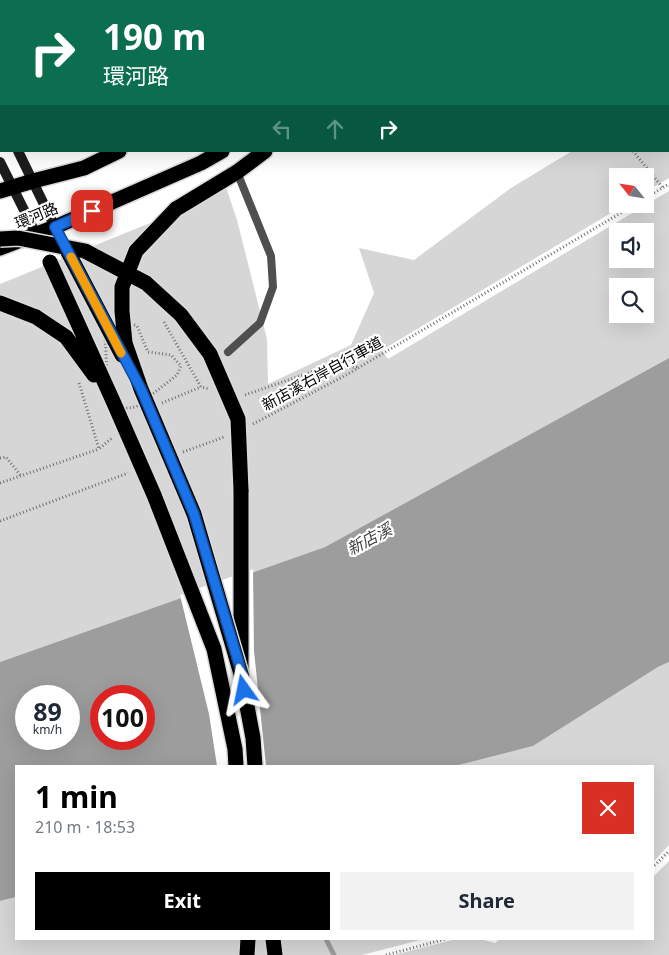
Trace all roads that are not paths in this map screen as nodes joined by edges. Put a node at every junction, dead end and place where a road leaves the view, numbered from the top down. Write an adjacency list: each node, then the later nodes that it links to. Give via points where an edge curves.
1 (18, 152): 7 (street)
2 (117, 152): 7 (highway, 環河路, via 84,168)
3 (220, 152): 9 (highway, 環河路)
4 (265, 152): 6 (highway)
5 (0, 162): 8 (street)
6 (237, 172): 14 (lane, via 272,256 273,287 260,323); 15 (highway, bridge, via 176,209 136,251 122,287 122,310 124,343)
7 (33, 181): 8 (highway, 環河路); 9 (street)
8 (6, 189): 10 (street)
9 (55, 227): 10 (highway, 環河路); 15 (highway, bridge)
10 (36, 234): 12 (highway, 環河路); 16 (highway, bridge)
11 (0, 239): 17 (highway, bridge, via 18,238 85,251 146,283 181,315 210,354 238,419 242,490)
12 (0, 248)
13 (0, 303): 16 (highway, bridge, via 36,318 66,337)
14 (228, 352)
15 (141, 389): 17 (highway, bridge, via 194,514)
16 (113, 401): 18 (highway, bridge, via 214,649)
17 (242, 674): 19 (highway, bridge)
18 (236, 765)
19 (255, 765)
20 (266, 940): 22 (highway)
21 (273, 940): 23 (highway)
22 (266, 955)
23 (275, 955)

